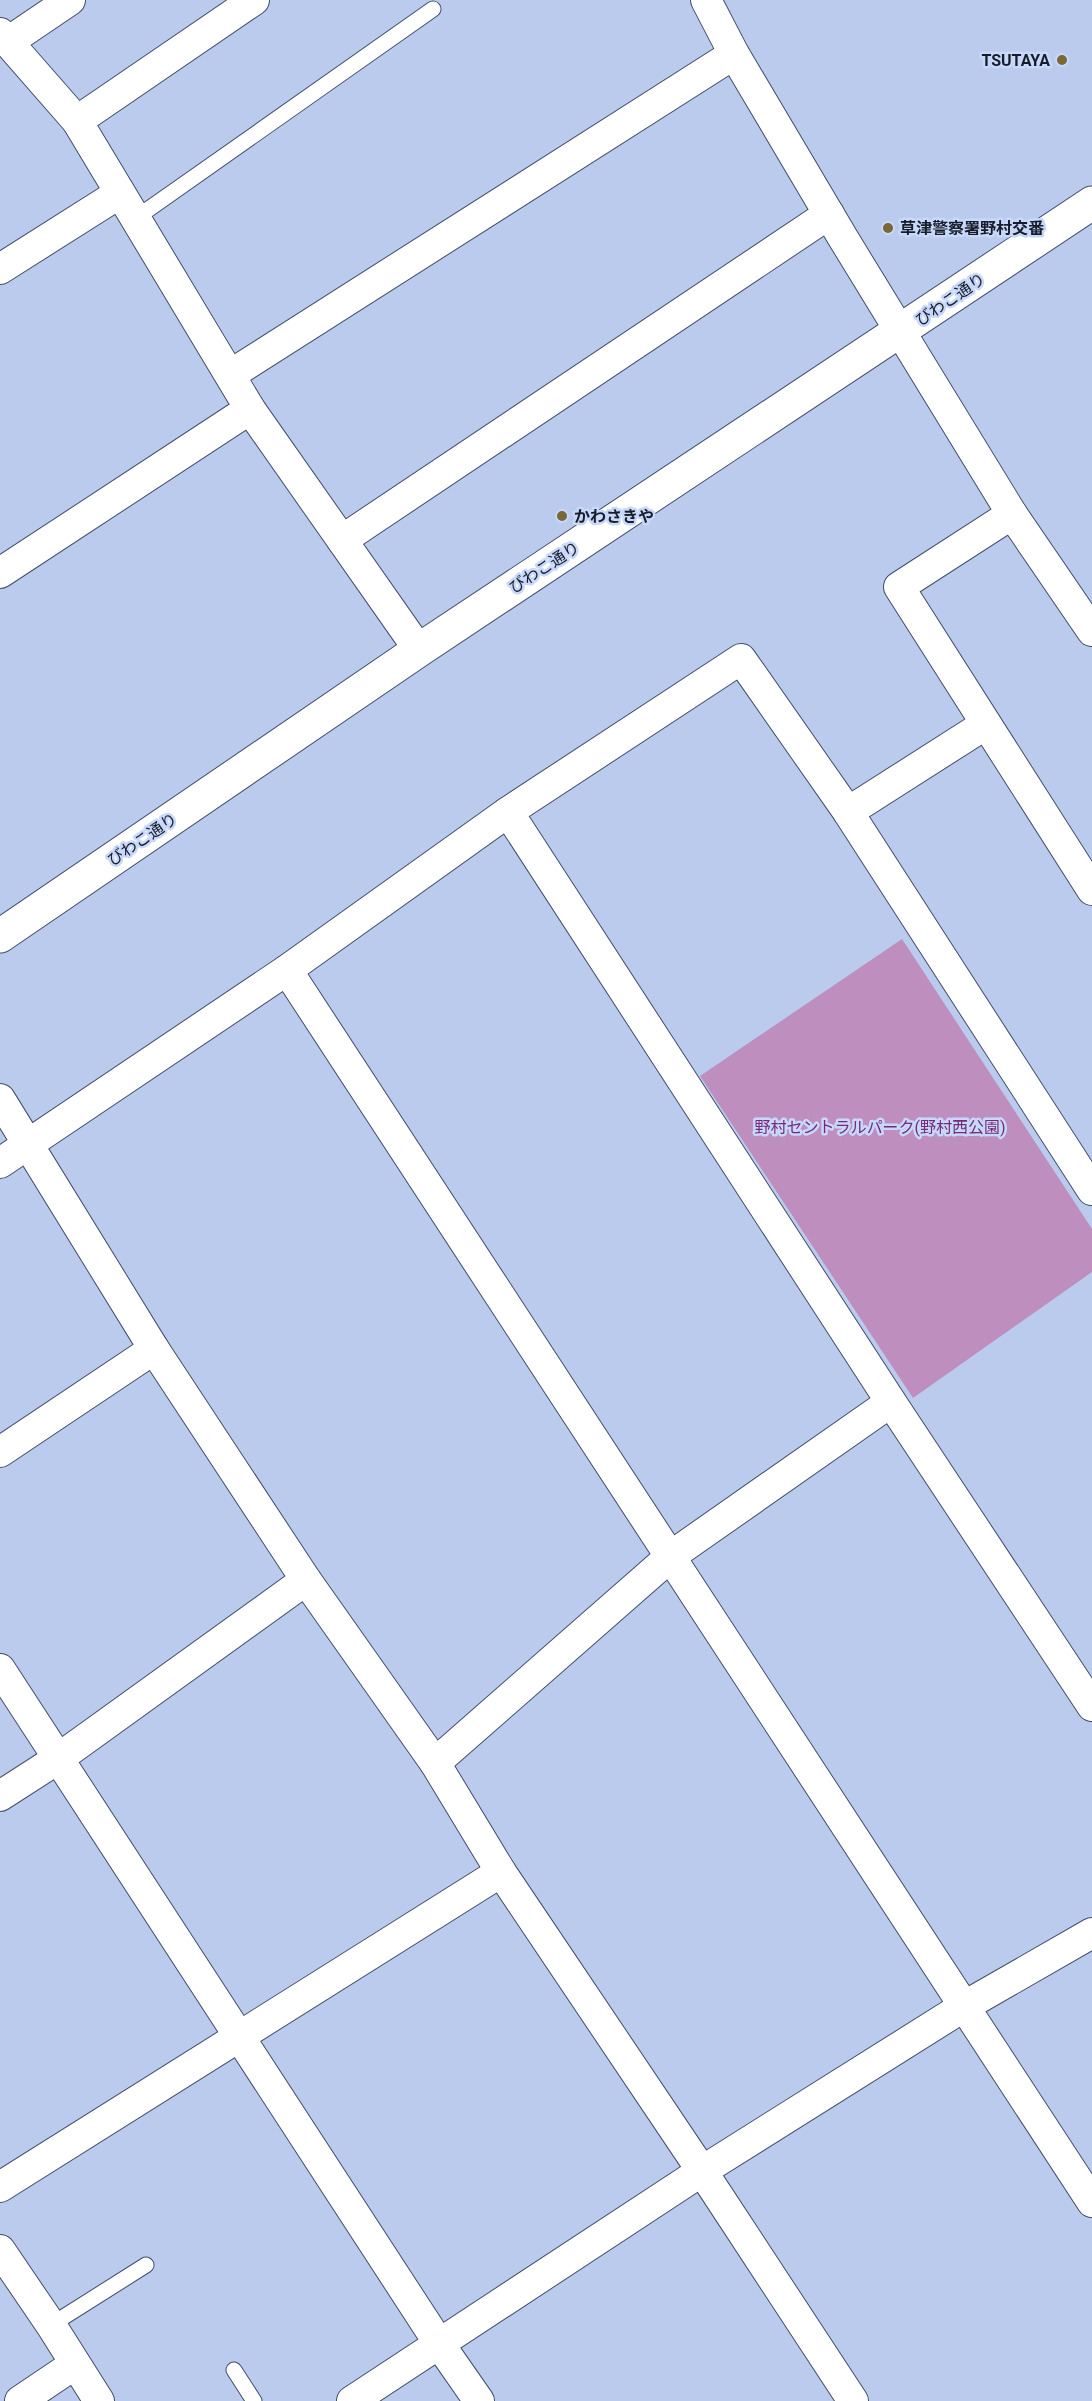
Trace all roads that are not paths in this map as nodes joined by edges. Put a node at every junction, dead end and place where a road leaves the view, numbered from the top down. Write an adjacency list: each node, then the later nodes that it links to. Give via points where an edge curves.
1 (70, 0): 5 (street)
2 (254, 0): 7 (street)
3 (709, 1): 6 (street)
4 (433, 9): 9 (lane)
5 (4, 37): 7 (street)
6 (734, 54): 10 (street); 13 (street)
7 (77, 121): 9 (street)
8 (1092, 203): 12 (street, びわこ通り)
9 (128, 206): 11 (street); 13 (street)
10 (830, 214): 12 (street); 16 (street)
11 (0, 269)
12 (901, 332): 15 (street); 19 (street, びわこ通り)
13 (230, 375): 14 (street)
14 (250, 409): 16 (street); 17 (street)
15 (1012, 514): 18 (street); 20 (street, via 899,587)
16 (342, 540): 19 (street)
17 (0, 573)
18 (1091, 627)
19 (419, 650): 24 (street, びわこ通り)
20 (986, 724): 22 (street); 23 (street)
21 (508, 812): 22 (street, via 741,660); 25 (street); 31 (street)
22 (848, 812): 29 (street)
23 (1092, 891)
24 (0, 936)
25 (287, 970): 27 (street); 33 (street)
26 (0, 1099): 27 (street)
27 (29, 1144): 28 (street); 30 (street)
28 (0, 1163)
29 (1092, 1190)
30 (154, 1349): 32 (street); 34 (street)
31 (891, 1402): 33 (street); 36 (street)
32 (0, 1452)
33 (671, 1556): 38 (street); 42 (street)
34 (306, 1580): 37 (street); 38 (street)
35 (0, 1669): 37 (street)
36 (1092, 1706)
37 (59, 1758): 39 (street); 43 (street)
38 (435, 1763): 40 (street)
39 (0, 1796)
40 (501, 1872): 43 (street); 44 (street)
41 (1092, 1933): 42 (street)
42 (963, 2007): 44 (street); 46 (street)
43 (240, 2038): 45 (street); 50 (street)
44 (702, 2171): 50 (street); 58 (street)
45 (0, 2187)
46 (1092, 2202)
47 (0, 2250): 49 (street)
48 (146, 2265): 49 (lane)
49 (51, 2325): 51 (street)
50 (440, 2344): 56 (street); 57 (street)
51 (75, 2364): 53 (street); 54 (street)
52 (234, 2370): 55 (lane)
53 (20, 2401)
54 (99, 2401)
55 (254, 2401)
56 (352, 2401)
57 (479, 2401)
58 (853, 2401)

